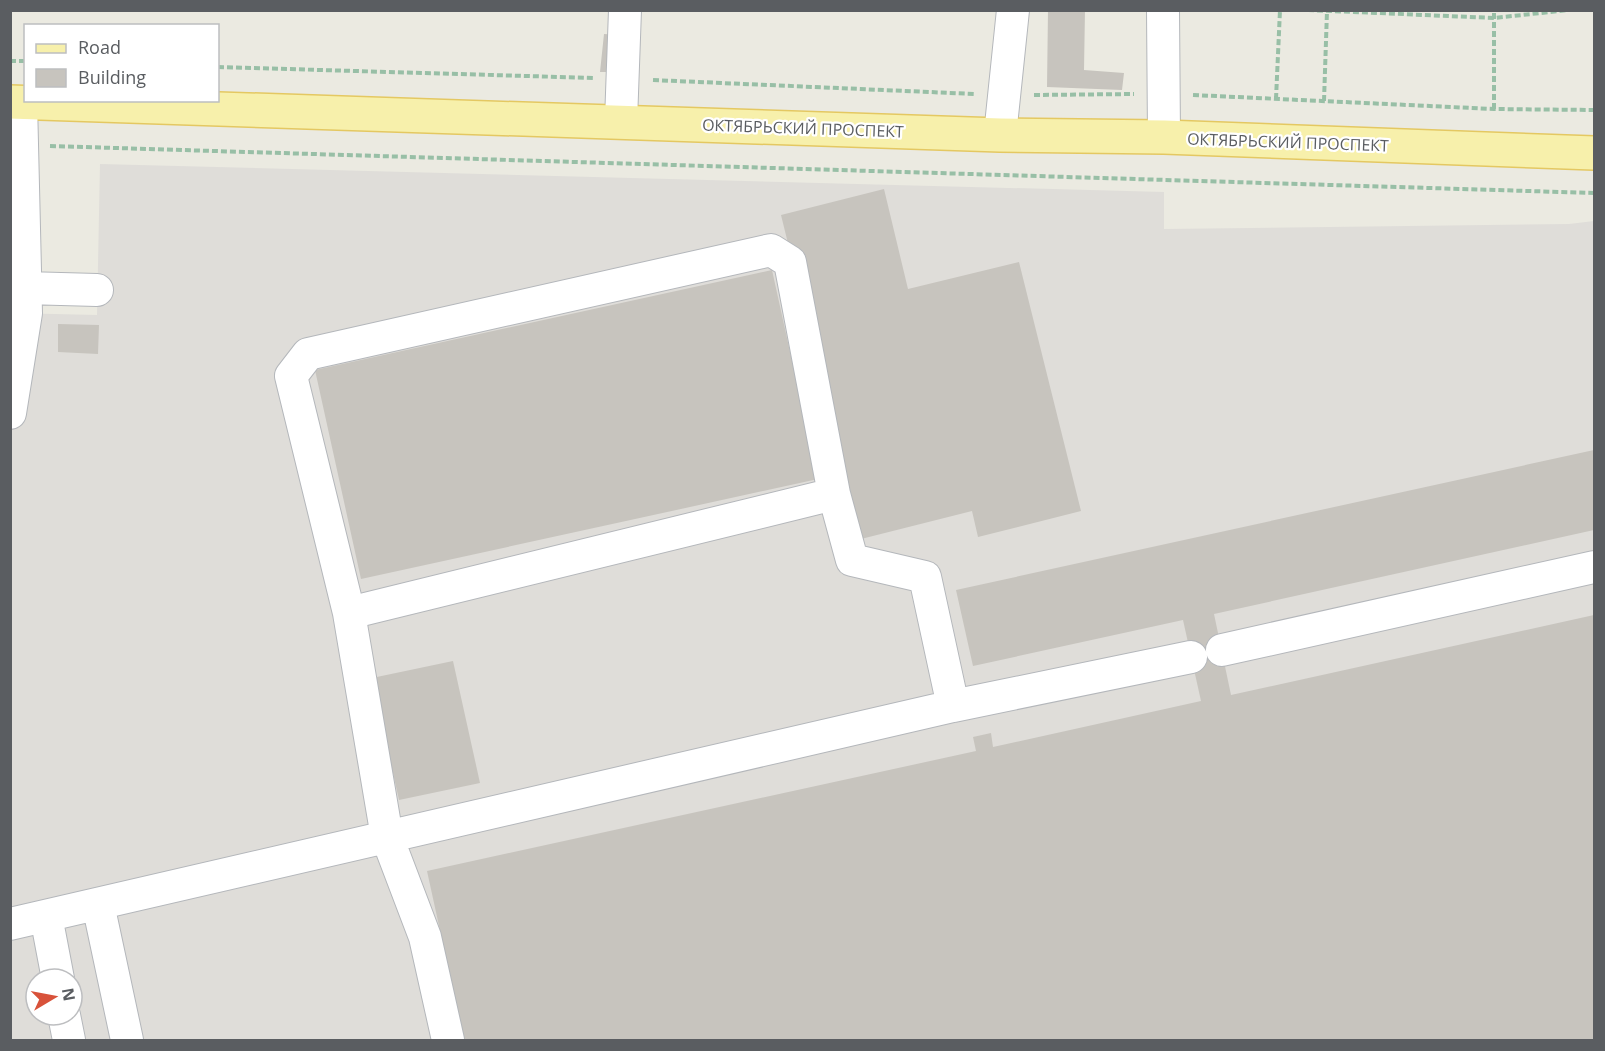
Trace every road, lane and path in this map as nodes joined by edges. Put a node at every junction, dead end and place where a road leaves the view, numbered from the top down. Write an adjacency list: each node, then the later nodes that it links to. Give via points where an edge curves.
1 (625, 10): 11 (street)
2 (1013, 10): 13 (street)
3 (1163, 10): 12 (street)
4 (1280, 10): 14 (path)
5 (1308, 10): 8 (path)
6 (1494, 10): 9 (path)
7 (1569, 10): 9 (path)
8 (1327, 11): 9 (path); 15 (path)
9 (1494, 18): 17 (path)
10 (219, 67): 11 (path)
11 (623, 79): 13 (path); 19 (street)
12 (1164, 93): 13 (path); 14 (path); 21 (street)
13 (1004, 95): 20 (street)
14 (1276, 99): 15 (path)
15 (1324, 101): 17 (path)
16 (16, 102): 19 (main road, ОКТЯБРЬСКИЙ ПРОСПЕКТ); 22 (street)
17 (1494, 109): 18 (path)
18 (1594, 110)
19 (621, 121): 20 (main road, ОКТЯБРЬСКИЙ ПРОСПЕКТ)
20 (1000, 135): 21 (main road, ОКТЯБРЬСКИЙ ПРОСПЕКТ)
21 (1164, 137): 23 (main road, ОКТЯБРЬСКИЙ ПРОСПЕКТ)
22 (22, 145): 24 (path); 25 (street)
23 (1594, 153)
24 (1594, 193)
25 (25, 288): 26 (street); 27 (street, via 26,313)
26 (97, 290)
27 (10, 413)
28 (834, 494): 30 (street); 30 (street, via 790,262 771,250 308,354 291,376); 33 (street, via 852,560 925,577)
29 (1594, 567): 31 (street)
30 (349, 613): 34 (street)
31 (1222, 650)
32 (1191, 657): 33 (street)
33 (953, 706): 34 (street)
34 (387, 837): 35 (street); 40 (street, via 425,937)
35 (98, 904): 36 (street); 39 (street)
36 (46, 916): 37 (street); 38 (street)
37 (10, 924)
38 (56, 967)
39 (127, 1041)
40 (448, 1041)

